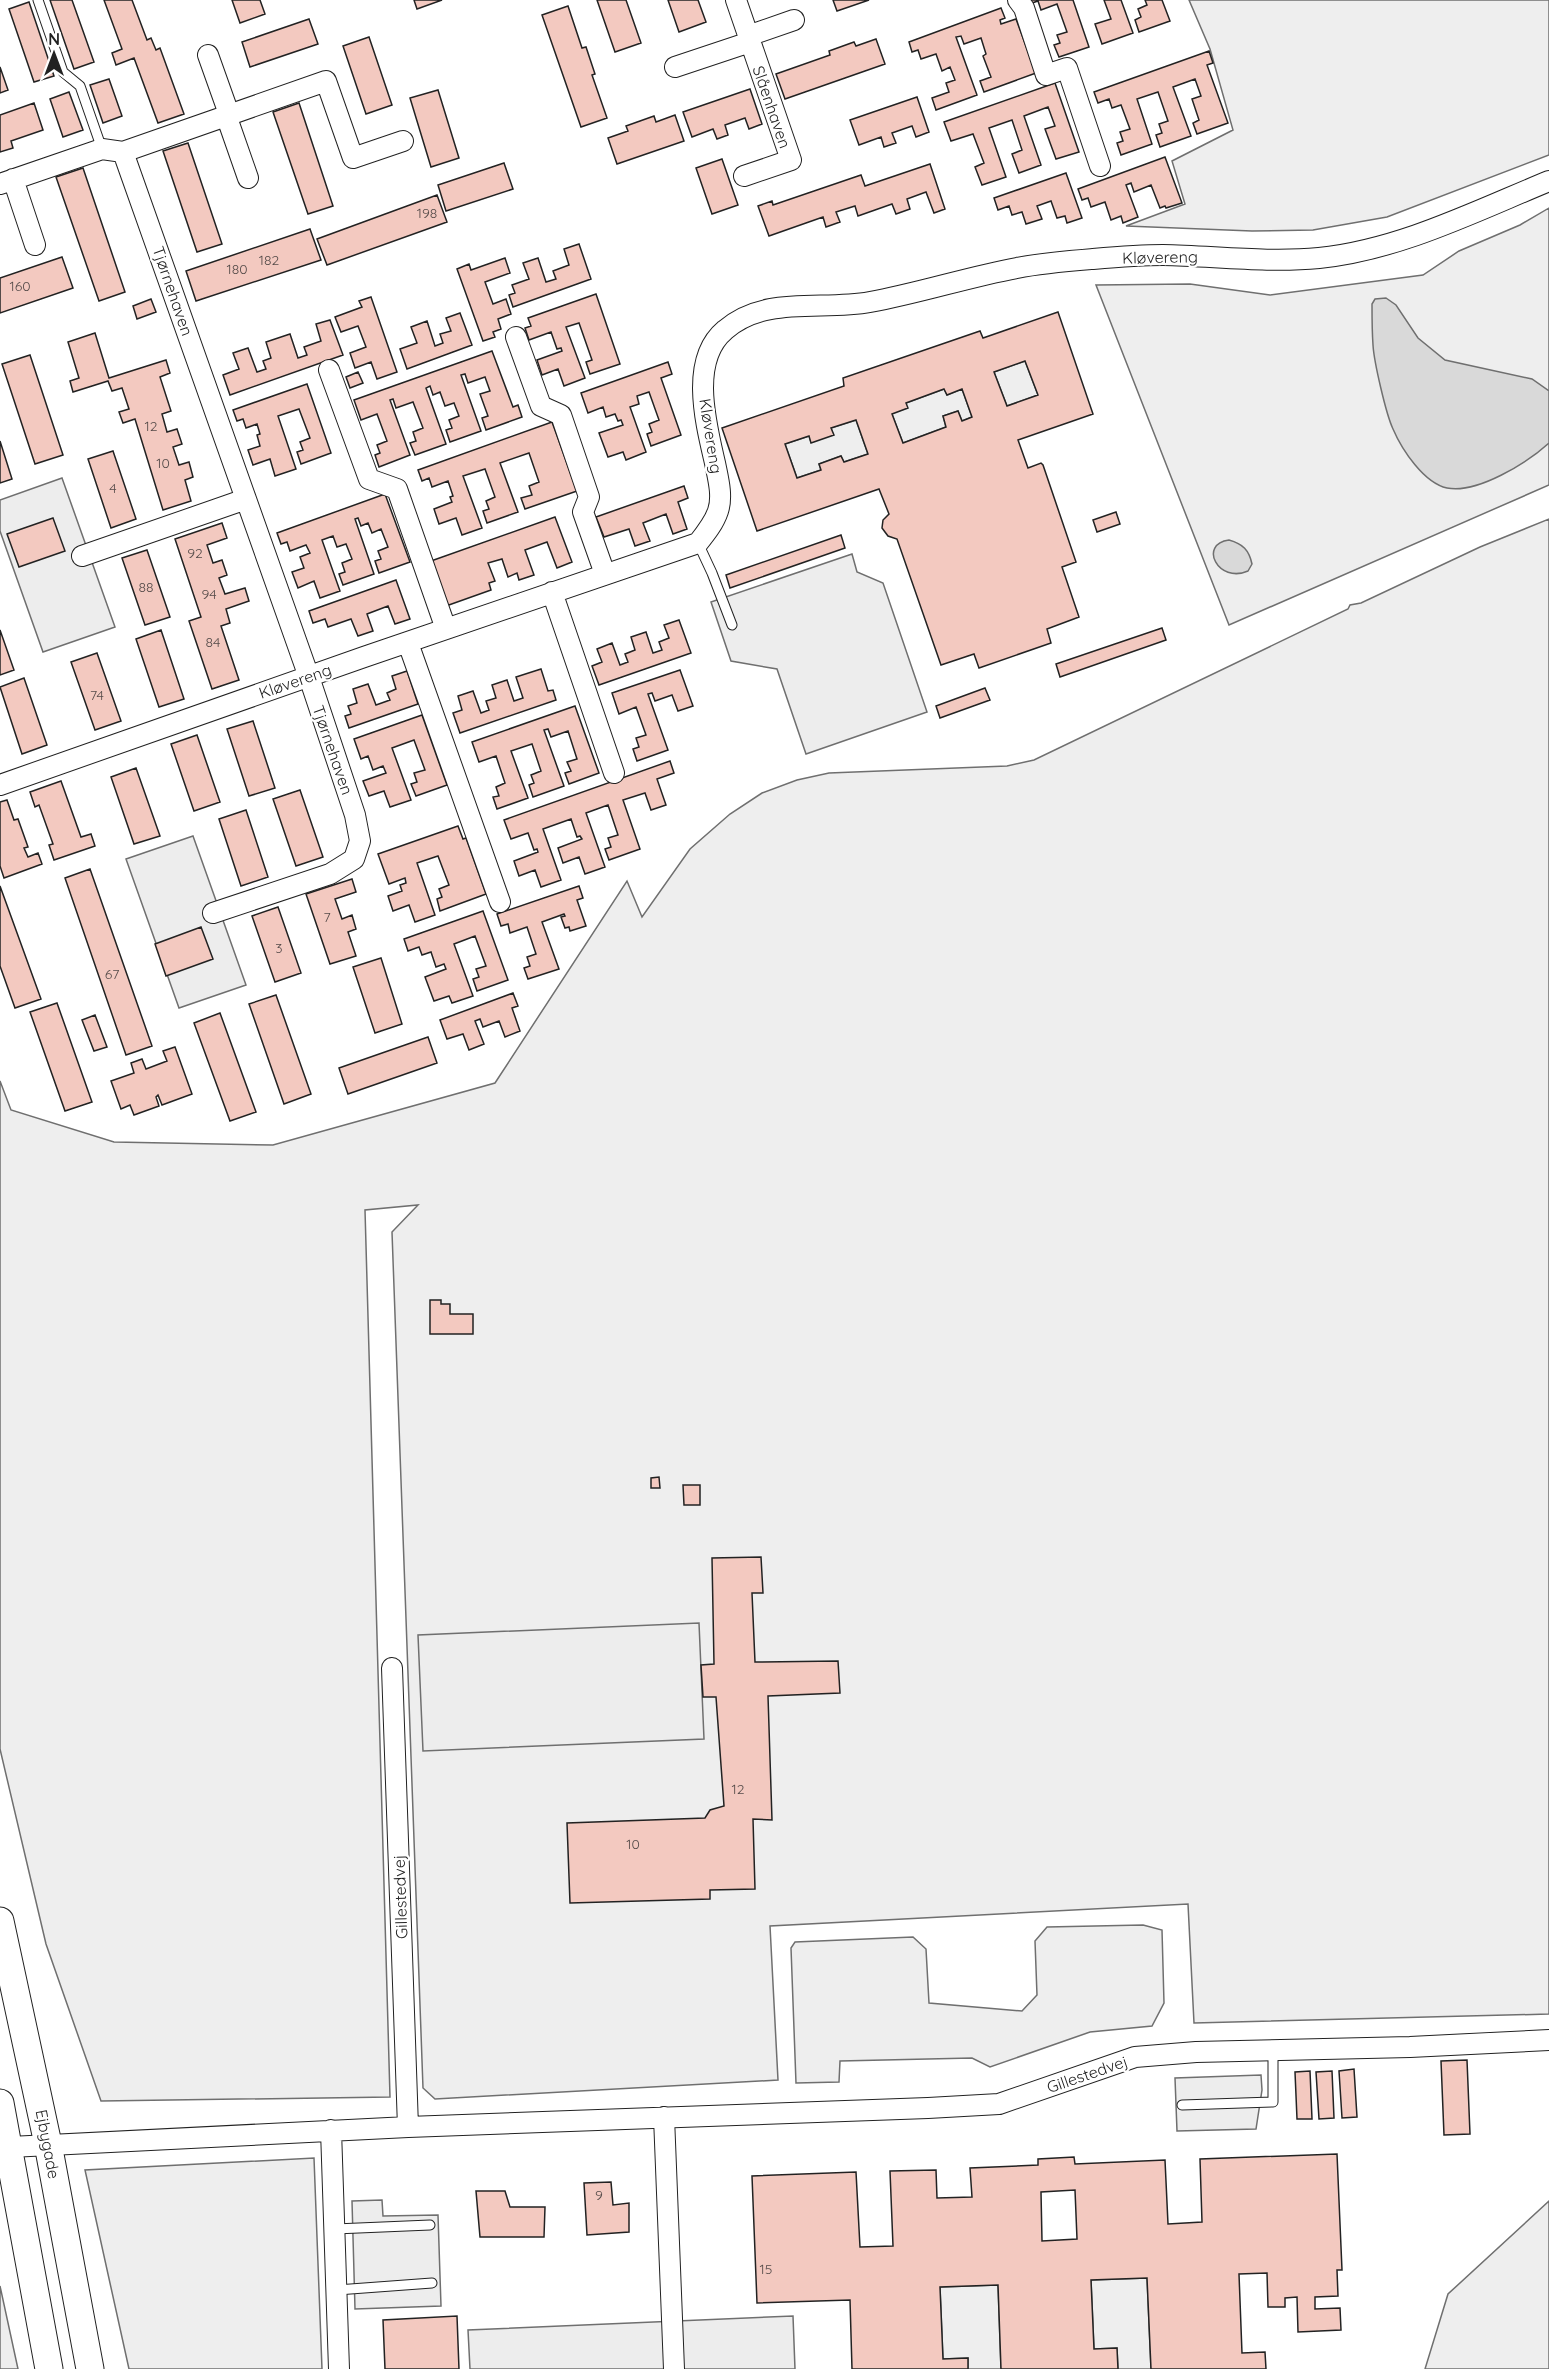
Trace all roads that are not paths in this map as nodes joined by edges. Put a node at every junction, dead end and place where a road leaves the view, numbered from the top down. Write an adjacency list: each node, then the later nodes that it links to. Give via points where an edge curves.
1 (38, 0): 10 (lane, via 63,72 80,86)
2 (736, 0): 5 (street, Slåenhaven)
3 (1018, 0): 12 (street, via 1046,75 1067,68)
4 (794, 20): 5 (street)
5 (749, 39): 7 (street); 13 (street, Slåenhaven, via 791,160)
6 (208, 55): 8 (street)
7 (675, 68)
8 (228, 115): 9 (street, via 326,81 353,158); 11 (street); 14 (street)
9 (403, 141)
10 (102, 149): 11 (street); 16 (street)
11 (123, 152): 20 (street, Tjørnehaven)
12 (1100, 166)
13 (744, 176)
14 (248, 178)
15 (1549, 181): 21 (street, Kløvereng, via 1432,229 1375,247 1320,258 1159,255 1090,259 1018,268 869,303 775,306 738,320 722,331 708,354 703,377 704,412 719,485 718,509)
16 (6, 182): 17 (street)
17 (35, 245)
18 (516, 337): 23 (street, via 541,406 561,415 589,497 583,512)
19 (329, 370): 26 (street, via 369,479 397,489)
20 (246, 499): 22 (street); 28 (street, Tjørnehaven)
21 (698, 543): 23 (street, Kløvereng); 25 (lane)
22 (82, 556)
23 (605, 574): 24 (street, Kløvereng)
24 (552, 592): 26 (street, Kløvereng); 29 (street)
25 (732, 625)
26 (446, 629): 27 (street, Kløvereng)
27 (408, 642): 28 (street, Kløvereng); 31 (street)
28 (309, 677): 30 (street, Kløvereng); 32 (street, Tjørnehaven, via 356,815 360,841 354,859 330,874)
29 (614, 773)
30 (0, 785)
31 (500, 902)
32 (213, 913)
33 (392, 1668): 40 (street, Gillestedvej)
34 (0, 1921): 42 (main road, Ejbygade)
35 (1549, 2040): 36 (street, Gillestedvej)
36 (1273, 2050): 38 (lane, via 1273,2102); 39 (street, Gillestedvej, via 1134,2057 999,2104)
37 (0, 2103): 43 (main road)
38 (1182, 2105)
39 (664, 2117): 40 (street, Gillestedvej); 51 (street)
40 (408, 2127): 41 (street, Gillestedvej)
41 (331, 2130): 42 (street, Gillestedvej); 45 (street)
42 (48, 2144): 43 (street, Gillestedvej); 49 (main road, Ejbygade)
43 (10, 2147): 48 (main road)
44 (430, 2225): 45 (lane)
45 (335, 2229): 47 (street)
46 (432, 2283): 47 (lane)
47 (337, 2290): 50 (street)
48 (49, 2369)
49 (90, 2369)
50 (339, 2369)
51 (674, 2369)

